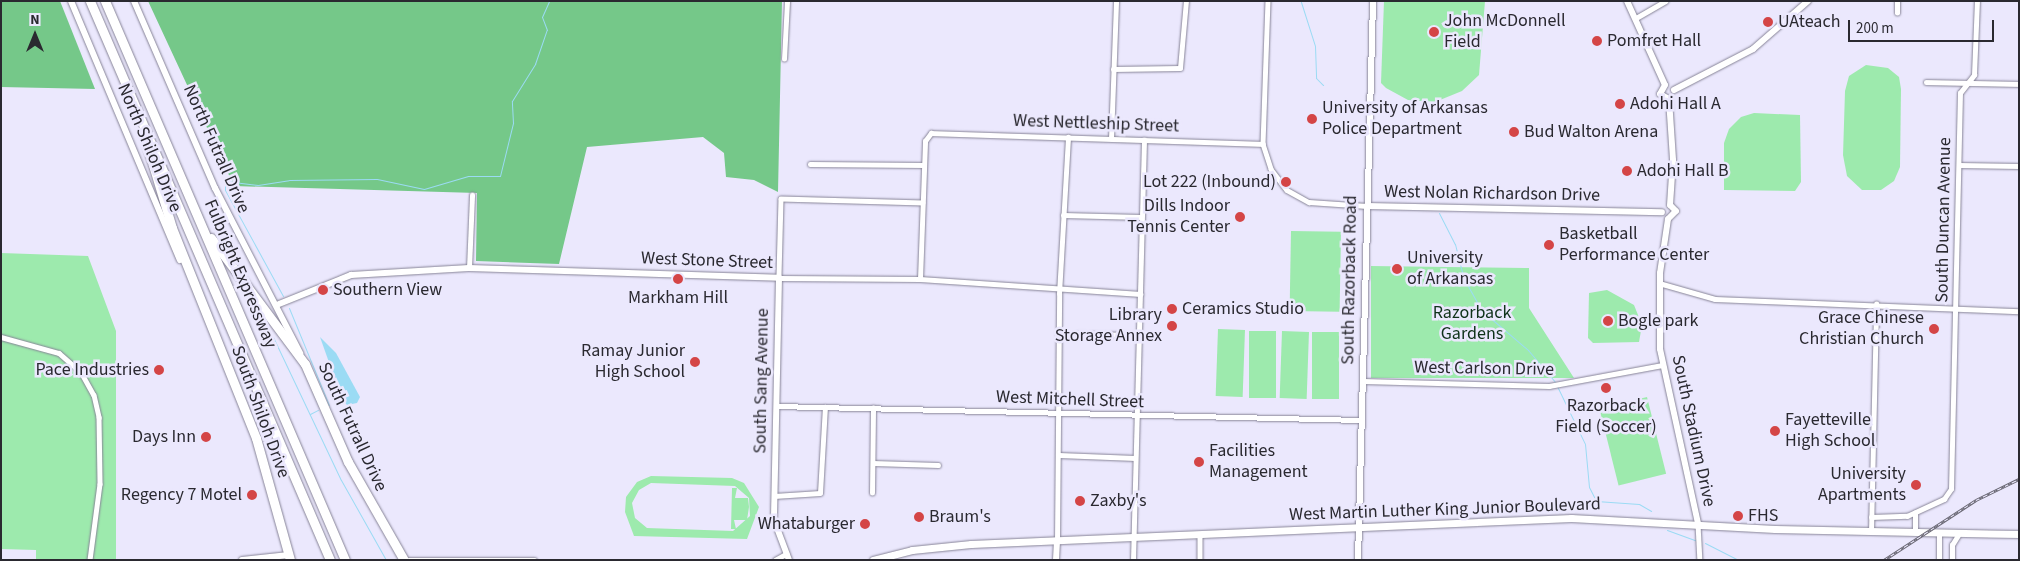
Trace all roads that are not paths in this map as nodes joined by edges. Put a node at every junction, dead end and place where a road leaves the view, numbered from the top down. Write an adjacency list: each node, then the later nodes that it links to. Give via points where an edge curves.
1 (71, 1): 51 (street, North Shiloh Drive)
2 (90, 1): 25 (highway, Fulbright Expressway)
3 (105, 1): 42 (highway, Fulbright Expressway)
4 (134, 1): 49 (street, North Futrall Drive, via 218,195)
5 (787, 1): 17 (street)
6 (1116, 1): 18 (street)
7 (1186, 1): 18 (street, via 1180,68)
8 (1268, 1): 29 (street)
9 (1373, 1): 37 (street, South Razorback Road)
10 (1627, 1): 16 (street)
11 (1664, 1): 16 (street)
12 (1808, 1): 23 (street, via 1753,50)
13 (1897, 1): 15 (street)
14 (1976, 1): 20 (street, South Duncan Avenue, via 1975,66)
15 (1896, 13)
16 (1636, 18): 22 (street)
17 (784, 59)
18 (1113, 69): 27 (street)
19 (1926, 82): 20 (street)
20 (1967, 83): 21 (street); 32 (street, South Duncan Avenue, via 1960,93)
21 (2019, 84)
22 (1665, 85): 23 (street); 24 (street, via 1660,94)
23 (1674, 90): 24 (street)
24 (1670, 99): 36 (street, via 1673,160)
25 (143, 124): 51 (highway, South Shiloh Drive, via 155,179); 88 (highway, Fulbright Expressway)
26 (1068, 137): 27 (street, West Nettleship Street); 31 (street, West Nettleship Street, via 928,134); 39 (street)
27 (1111, 139): 28 (street, West Nettleship Street)
28 (1144, 140): 29 (street, West Nettleship Street); 40 (street)
29 (1263, 144): 37 (street, West Nolan Richardson Drive, via 1277,180 1297,196 1323,205)
30 (810, 164): 31 (street)
31 (924, 164): 35 (street)
32 (1959, 165): 33 (street); 52 (street, South Duncan Avenue)
33 (2019, 166)
34 (472, 195): 43 (street)
35 (923, 203): 44 (street, South Sang Avenue, via 781,199); 45 (street)
36 (1670, 205): 38 (street); 41 (street, South Stadium Drive, via 1676,211)
37 (1367, 206): 38 (street, West Nolan Richardson Drive); 59 (street, South Razorback Road)
38 (1662, 212): 41 (street)
39 (1063, 215): 40 (street); 47 (street)
40 (1141, 217): 48 (street)
41 (1668, 219): 46 (street, South Stadium Drive)
42 (200, 222): 57 (highway); 89 (highway, Fulbright Expressway)
43 (469, 268): 44 (street, West Stone Street); 49 (street, West Stone Street, via 351,275)
44 (779, 278): 45 (street, West Stone Street); 60 (street, South Sang Avenue)
45 (920, 279): 47 (street, West Stone Street)
46 (1659, 283): 50 (street, via 1715,299); 58 (street, South Stadium Drive)
47 (1061, 286): 48 (street, West Stone Street, via 1072,291); 63 (street)
48 (1140, 294): 55 (street)
49 (279, 304): 57 (street, South Futrall Drive)
50 (1876, 304): 52 (street); 73 (street)
51 (202, 306): 84 (highway, South Shiloh Drive, via 256,438)
52 (1956, 308): 53 (street); 72 (street, South Duncan Avenue, via 1952,489 1944,499)
53 (2019, 311)
54 (1077, 334): 55 (street)
55 (1138, 335): 64 (street)
56 (1, 337): 86 (street, via 59,353 81,372 94,395 99,417 100,484)
57 (305, 364): 90 (highway, South Futrall Drive, via 355,476)
58 (1662, 365): 59 (street, West Carlson Drive, via 1551,386); 74 (street, South Stadium Drive)
59 (1363, 381): 65 (street, South Razorback Road)
60 (776, 406): 61 (street, West Mitchell Street); 71 (street, South Sang Avenue)
61 (825, 407): 62 (street, West Mitchell Street); 71 (street, via 820,493)
62 (873, 408): 63 (street, West Mitchell Street); 68 (street)
63 (1060, 413): 64 (street, West Mitchell Street); 66 (street)
64 (1136, 416): 65 (street, West Mitchell Street); 67 (street)
65 (1362, 420): 75 (street, South Razorback Road)
66 (1059, 455): 67 (street); 83 (street)
67 (1135, 458): 82 (street)
68 (872, 463): 69 (street); 70 (street)
69 (938, 465)
70 (872, 493)
71 (774, 496): 85 (street, South Sang Avenue, via 774,528)
72 (1915, 513): 73 (street, South Duncan Avenue); 77 (street)
73 (1871, 516): 76 (street)
74 (1698, 524): 75 (main road, West Martin Luther King Junior Boulevard, via 1571,518); 76 (main road, West Martin Luther King Junior Boulevard); 99 (street, South Stadium Drive)
75 (1359, 527): 78 (main road, West Martin Luther King Junior Boulevard); 98 (street, South Razorback Road)
76 (1871, 532): 77 (main road, West Martin Luther King Junior Boulevard)
77 (1915, 533): 79 (main road, West Martin Luther King Junior Boulevard)
78 (1200, 534): 82 (main road, West Martin Luther King Junior Boulevard); 97 (street)
79 (1939, 534): 80 (main road, West Martin Luther King Junior Boulevard); 100 (street)
80 (1959, 534): 81 (main road, West Martin Luther King Junior Boulevard); 101 (street, via 1952,545)
81 (2019, 534)
82 (1133, 538): 83 (main road, West Martin Luther King Junior Boulevard); 96 (street)
83 (1057, 541): 94 (main road, West Martin Luther King Junior Boulevard, via 939,546); 95 (street)
84 (289, 557): 87 (street)
85 (787, 557): 93 (street)
86 (90, 560)
87 (242, 560)
88 (330, 560)
89 (345, 560)
90 (404, 560)
91 (409, 560): 92 (street)
92 (535, 560)
93 (775, 560)
94 (873, 560)
95 (1056, 560)
96 (1133, 560)
97 (1200, 560)
98 (1358, 560)
99 (1700, 560)
100 (1938, 560)
101 (1952, 560)

